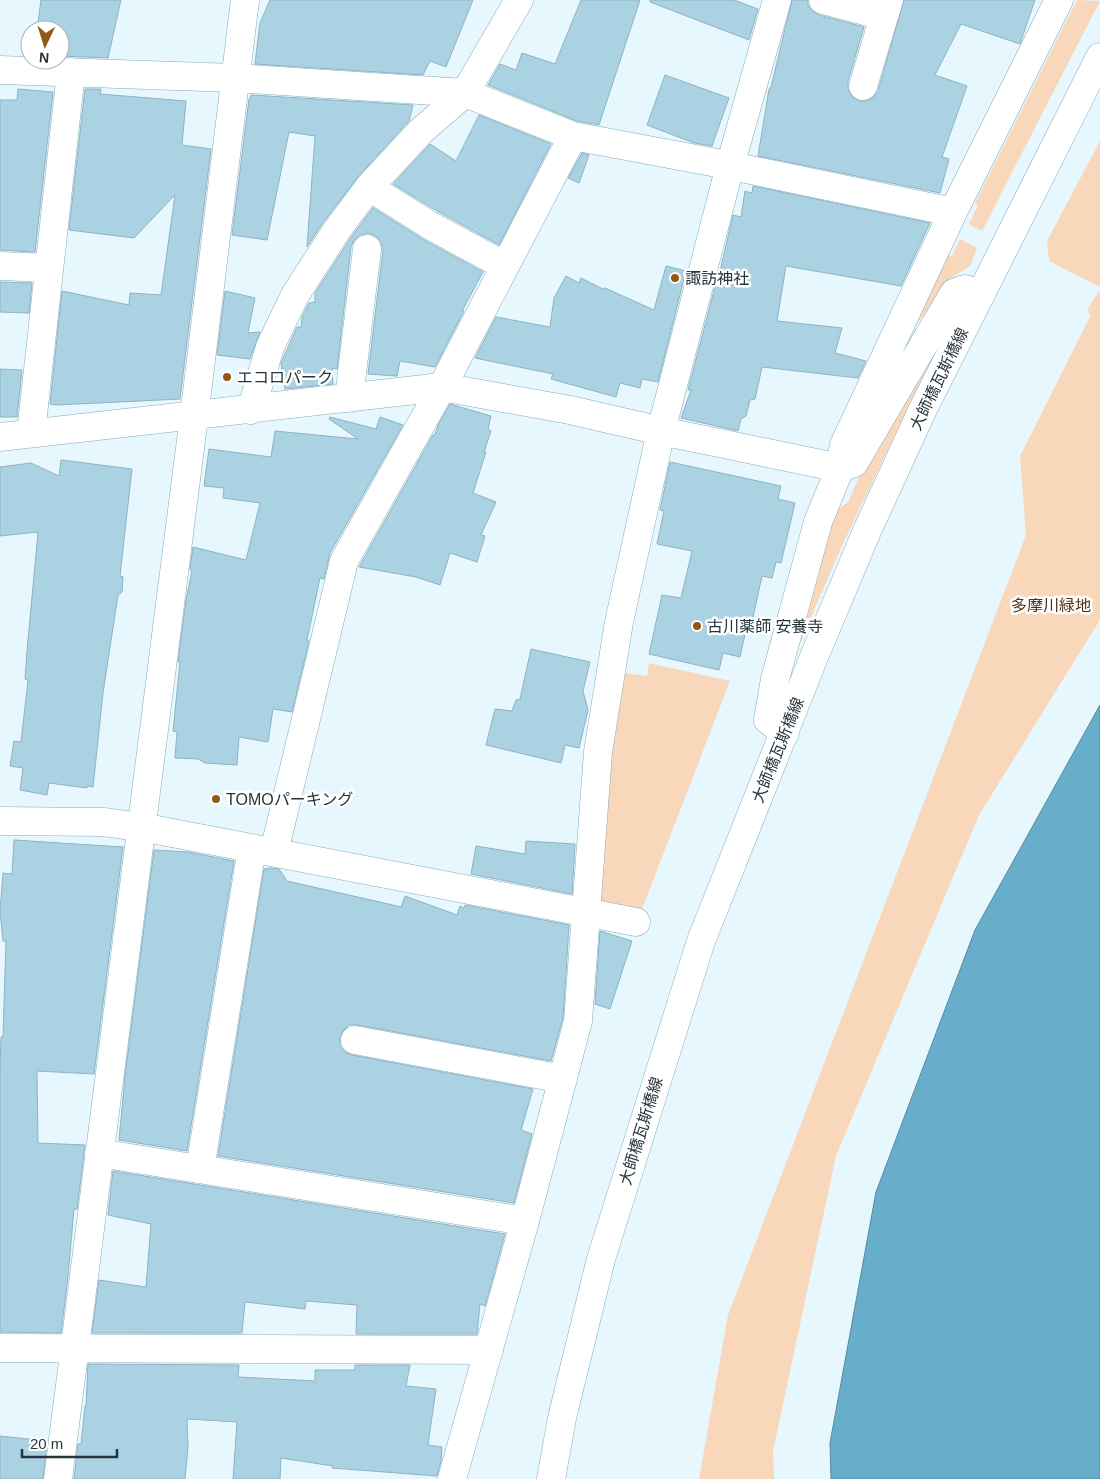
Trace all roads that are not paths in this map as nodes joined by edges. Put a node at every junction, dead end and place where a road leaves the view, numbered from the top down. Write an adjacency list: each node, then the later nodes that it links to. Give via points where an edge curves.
1 (245, 0): 10 (street)
2 (519, 0): 12 (street)
3 (824, 0): 6 (street)
4 (1059, 0): 16 (street)
5 (772, 2): 14 (street)
6 (887, 8): 11 (street)
7 (1100, 57): 21 (street, 大師橋瓦斯橋線)
8 (0, 70): 9 (street)
9 (71, 72): 10 (street); 20 (street)
10 (235, 78): 12 (street); 25 (street)
11 (863, 86)
12 (465, 93): 13 (street); 15 (street, via 421,131)
13 (573, 136): 14 (street); 19 (street)
14 (730, 166): 16 (street); 26 (street)
15 (369, 187): 19 (street, via 431,226); 24 (street, via 295,295 270,347)
16 (953, 212): 29 (street, via 844,445)
17 (368, 249): 23 (street)
18 (0, 266): 20 (street)
19 (505, 266): 22 (street)
20 (49, 268): 27 (street)
21 (981, 294): 29 (street, via 965,289 954,293 854,463); 30 (street, 大師橋瓦斯橋線, via 867,531)
22 (442, 387): 23 (street); 26 (street, via 570,410); 33 (street, via 344,561)
23 (349, 398): 24 (street)
24 (251, 410): 25 (street)
25 (194, 416): 27 (street); 32 (street)
26 (661, 431): 29 (street); 34 (street, via 619,622 598,752)
27 (31, 433): 28 (street)
28 (0, 437)
29 (840, 468): 30 (street, via 818,522 775,678 768,720)
30 (785, 733): 46 (street, 大師橋瓦斯橋線, via 701,941 601,1259 562,1418)
31 (0, 821): 32 (street, via 102,822)
32 (141, 827): 33 (street); 38 (street)
33 (263, 850): 34 (street); 39 (street)
34 (586, 914): 35 (street); 37 (street, via 578,1021)
35 (636, 922)
36 (355, 1040): 37 (street)
37 (563, 1079): 40 (street)
38 (99, 1153): 39 (street); 42 (street)
39 (200, 1169): 40 (street)
40 (525, 1221): 43 (street)
41 (0, 1348): 42 (street)
42 (75, 1348): 43 (street); 44 (street)
43 (489, 1350): 45 (street)
44 (58, 1479)
45 (452, 1479)
46 (552, 1479)

